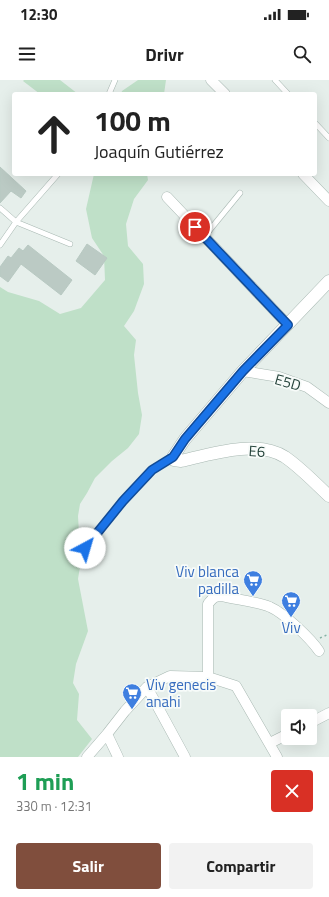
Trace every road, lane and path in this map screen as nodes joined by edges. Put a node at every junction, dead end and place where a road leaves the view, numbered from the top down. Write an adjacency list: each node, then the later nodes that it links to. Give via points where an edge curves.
1 (115, 80): 4 (lane)
2 (211, 80): 5 (street)
3 (275, 80): 6 (lane)
4 (110, 92)
5 (223, 92)
6 (286, 92)
7 (317, 125): 8 (lane)
8 (329, 138)
9 (56, 176): 15 (lane)
10 (305, 176): 13 (street)
11 (240, 194): 16 (lane)
12 (167, 197): 16 (street)
13 (329, 201)
14 (0, 208): 15 (lane)
15 (16, 222): 17 (lane); 18 (lane)
16 (204, 237): 20 (street)
17 (70, 244)
18 (0, 245)
19 (329, 281): 20 (street)
20 (288, 325): 21 (street)
21 (243, 371): 22 (street, E5D, via 278,377 307,387); 23 (street, via 185,439)
22 (329, 403)
23 (173, 457): 24 (street, E6, via 174,460 181,461 224,451 254,448 270,450 305,473); 25 (lane, via 152,470)
24 (329, 496)
25 (85, 548)
26 (319, 651): 27 (street, via 300,629 272,608 216,596 208,604)
27 (208, 677): 28 (street, via 170,676); 33 (street, via 234,684 238,688)
28 (147, 688): 31 (street); 37 (street)
29 (329, 713): 30 (street)
30 (317, 719)
31 (107, 734): 35 (street); 36 (street)
32 (281, 738): 33 (street)
33 (270, 743): 34 (street)
34 (276, 756)
35 (87, 757)
36 (118, 757)
37 (185, 757)

